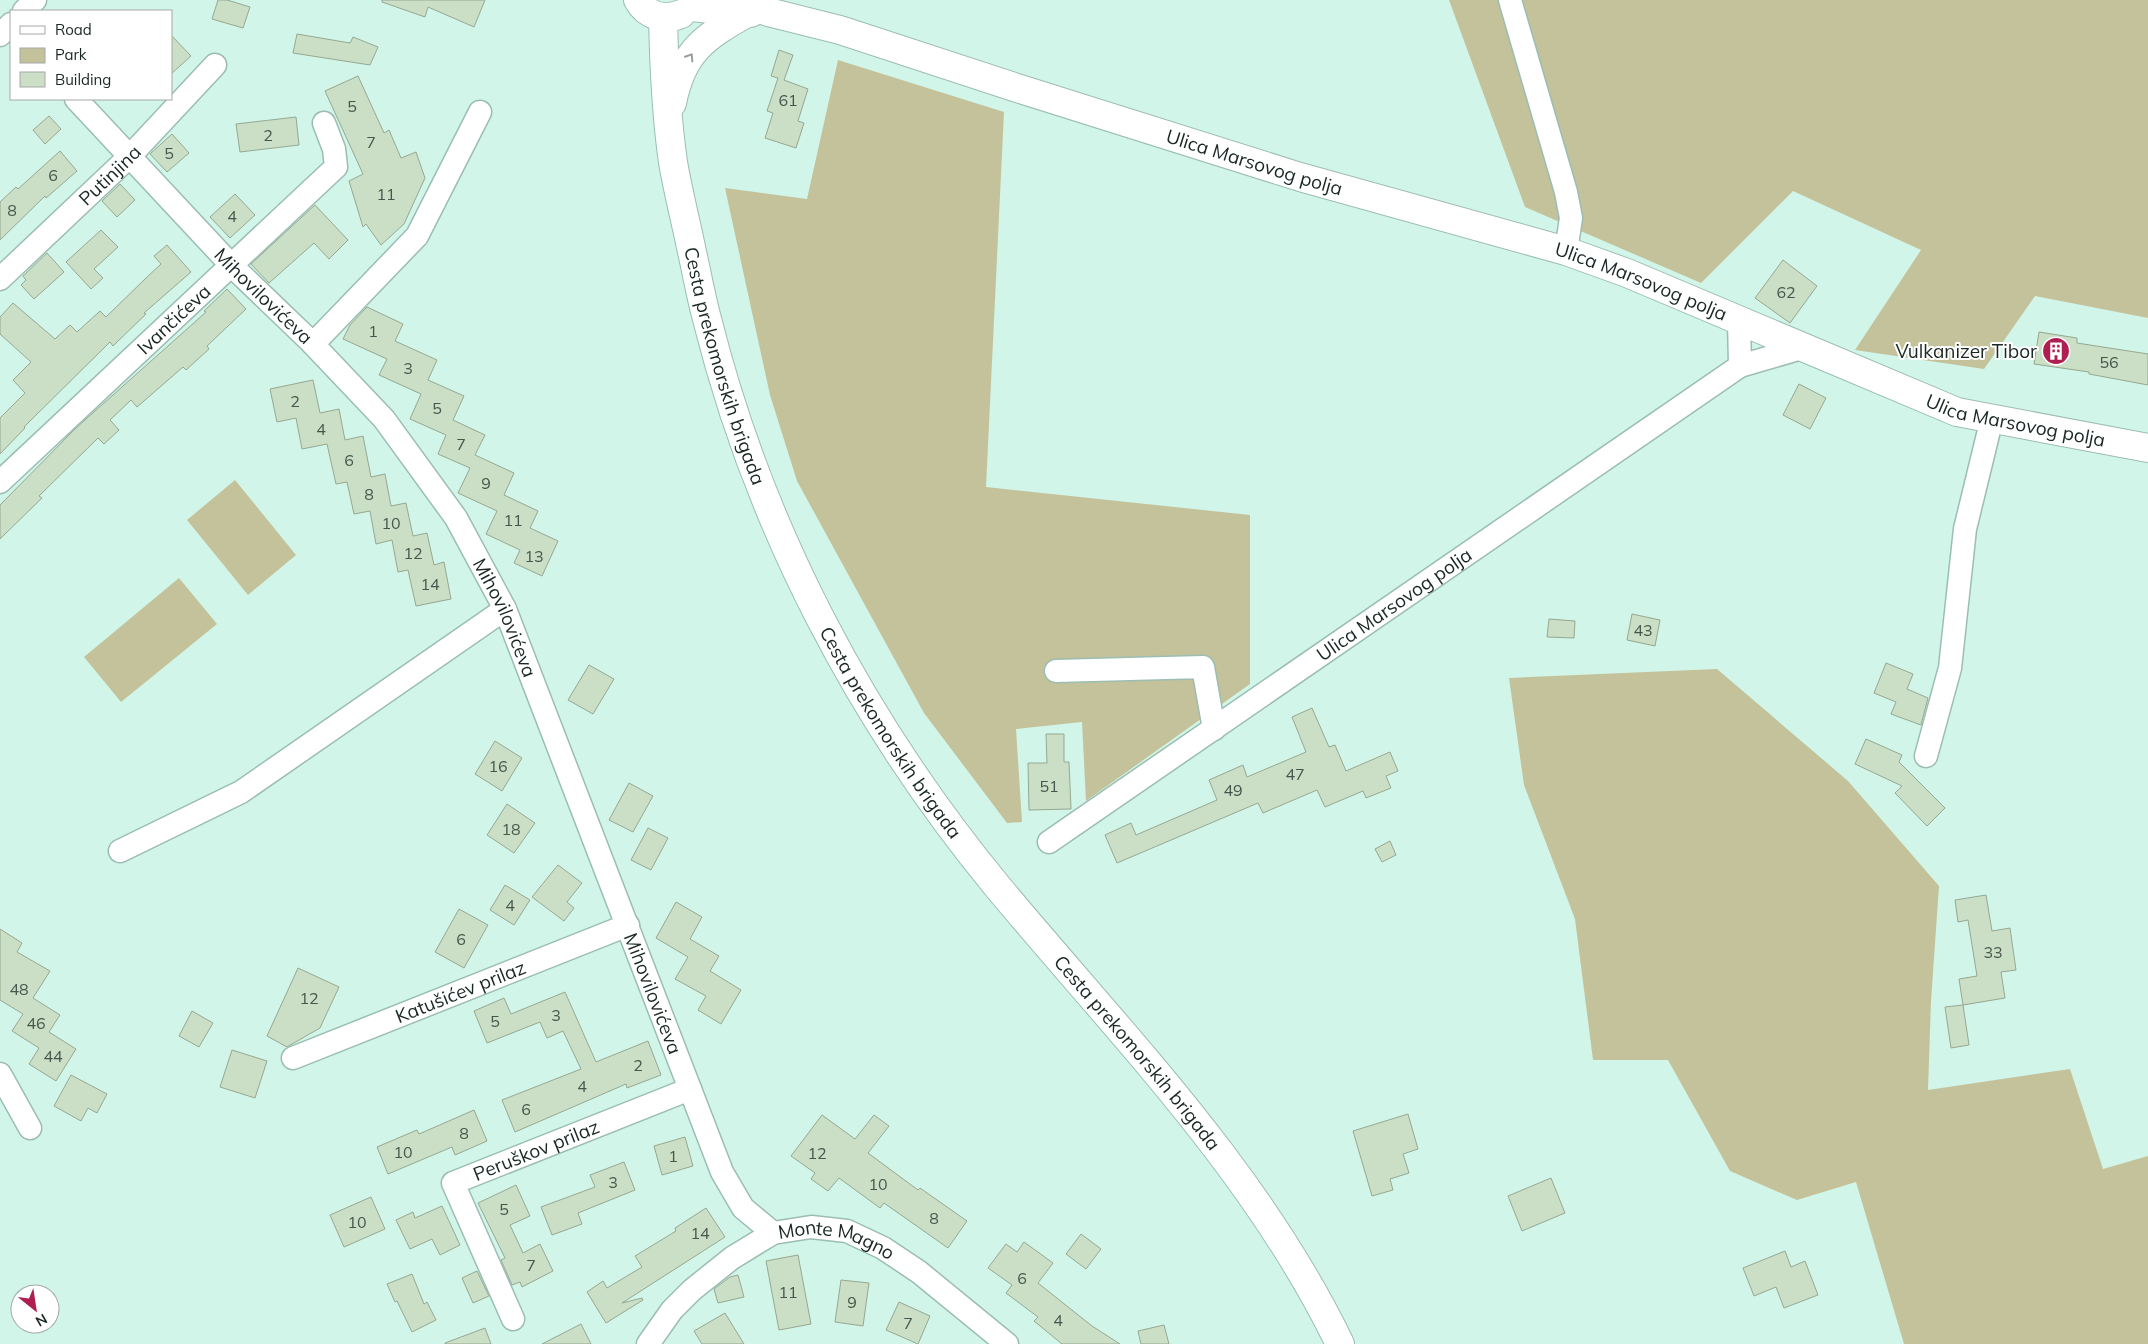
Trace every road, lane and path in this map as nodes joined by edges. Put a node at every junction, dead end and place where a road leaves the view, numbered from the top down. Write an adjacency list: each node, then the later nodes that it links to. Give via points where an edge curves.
1 (35, 0): 6 (street)
2 (638, 0): 7 (main road, via 648,12)
3 (1510, 0): 14 (street, via 1566,192 1571,218)
4 (693, 3): 5 (main road, Ulica Marsovog polja); 7 (main road, via 679,15)
5 (753, 8): 11 (main road, one-way to 5, via 675,89 695,49 717,30); 14 (main road, Ulica Marsovog polja, via 840,30 1300,177)
6 (25, 10)
7 (663, 18): 11 (main road, Cesta prekomorskih brigada)
8 (215, 65): 13 (street, Putinjina)
9 (77, 100): 13 (street, Mihovilovićeva)
10 (480, 112): 18 (street, via 417,236)
11 (668, 119): 39 (main road, Cesta prekomorskih brigada, via 674,166 704,310 727,390 792,563 831,638 883,729 943,816 995,883 1230,1164 1295,1260)
12 (324, 124): 15 (street, Ivančićeva, via 334,149 336,167)
13 (130, 156): 15 (street, Mihovilovićeva); 16 (street, Putinjina)
14 (1566, 251): 17 (main road, Ulica Marsovog polja, via 1628,272)
15 (232, 266): 18 (street, Mihovilovićeva); 23 (street, Ivančićeva)
16 (0, 279)
17 (1739, 319): 19 (main road, Ulica Marsovog polja); 20 (street, Ulica Marsovog polja)
18 (313, 344): 24 (street, Mihovilovićeva, via 384,419 456,518)
19 (1805, 347): 20 (street, Ulica Marsovog polja); 21 (main road, Ulica Marsovog polja, via 1957,412)
20 (1740, 366): 26 (street, Ulica Marsovog polja)
21 (1992, 418): 22 (main road, Ulica Marsovog polja); 27 (street, via 1965,529 1950,668)
22 (2148, 448)
23 (0, 482)
24 (505, 609): 29 (street, via 241,792); 30 (street, Mihovilovićeva)
25 (1056, 671): 26 (street, via 1203,667)
26 (1214, 729): 28 (street, Ulica Marsovog polja)
27 (1926, 756)
28 (1049, 842)
29 (120, 851)
30 (628, 925): 31 (street, Katušićev prilaz); 33 (street, Mihovilovićeva)
31 (293, 1058)
32 (0, 1074): 34 (street)
33 (690, 1089): 35 (street, Mihovilovićeva, via 722,1172 743,1208); 36 (street, Peruškov prilaz, via 453,1183)
34 (30, 1128)
35 (773, 1233): 37 (street, Monte Magno, via 732,1258 692,1290 672,1310); 38 (street, Monte Magno, via 811,1227 847,1231 883,1248 919,1272)
36 (512, 1319)
37 (648, 1344)
38 (1007, 1344)
39 (1340, 1344)

